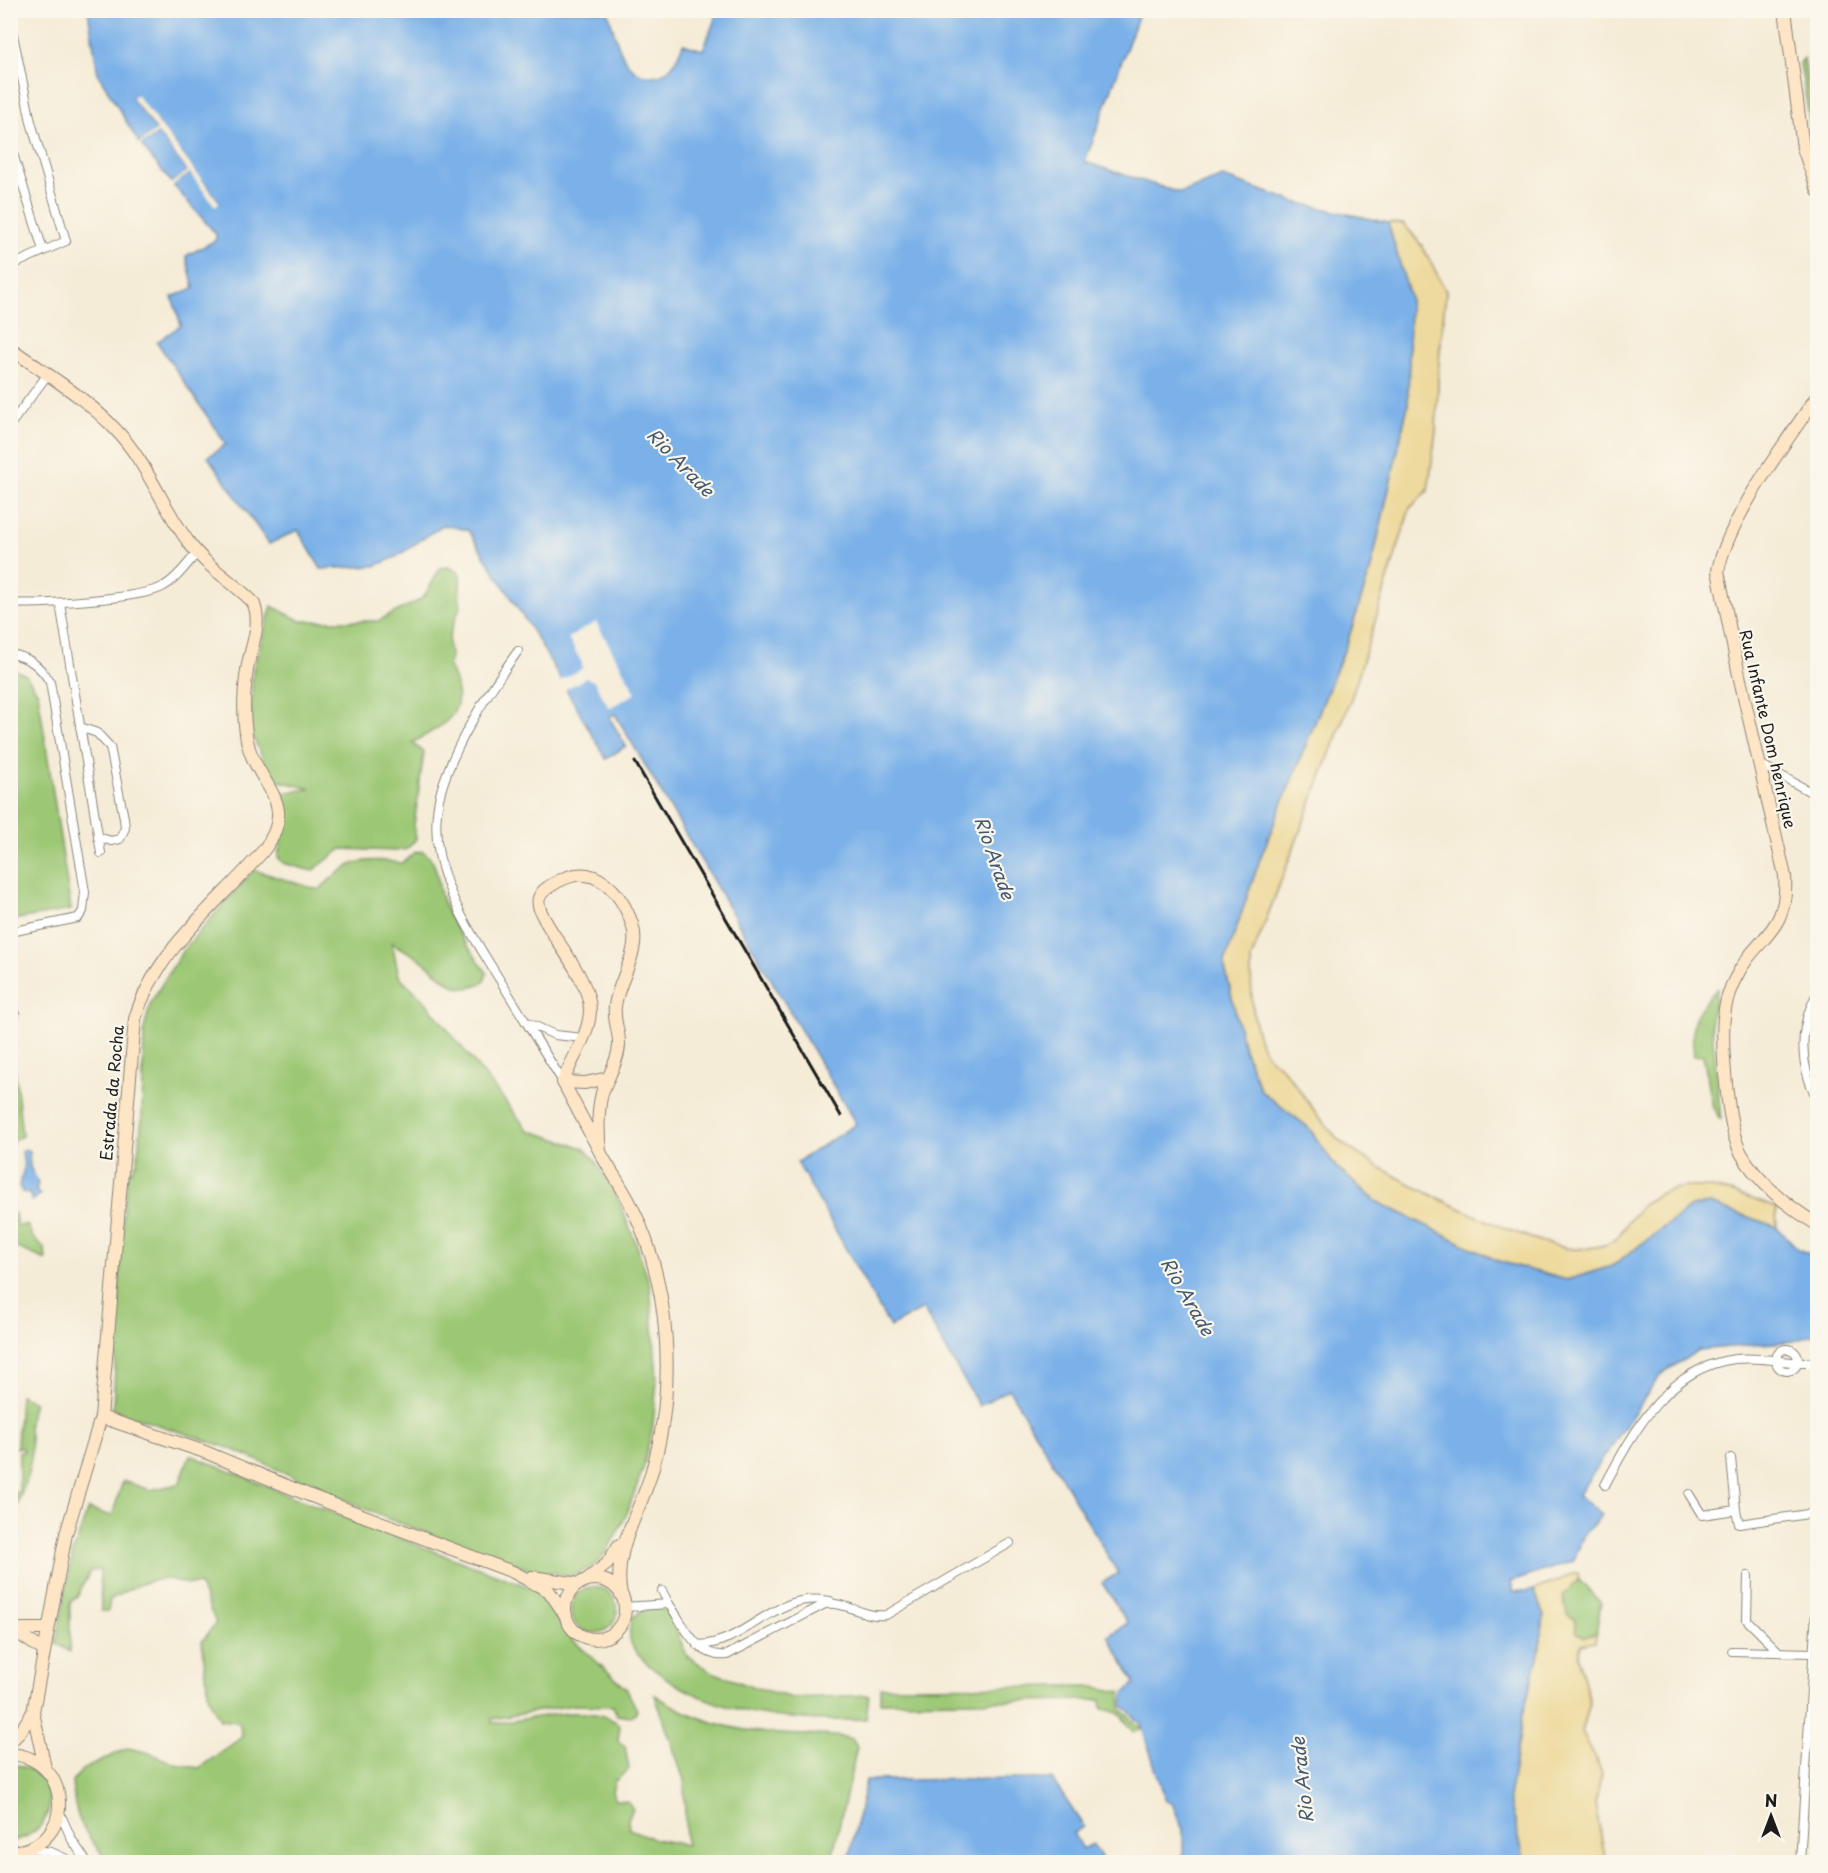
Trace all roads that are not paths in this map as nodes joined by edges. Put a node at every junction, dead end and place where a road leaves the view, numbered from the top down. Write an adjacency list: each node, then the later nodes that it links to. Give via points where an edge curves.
1 (1785, 10): 4 (street, via 1803,148)
2 (10, 20): 5 (street, via 31,122 66,241)
3 (10, 144): 5 (street)
4 (1818, 191)
5 (43, 250): 6 (street)
6 (10, 266)
7 (10, 346): 8 (street)
8 (48, 375): 10 (street); 11 (street, via 116,429)
9 (1818, 395): 19 (street, Rua Infante Dom henrique, via 1763,476 1721,553 1718,571)
10 (10, 425)
11 (197, 553): 13 (street, via 174,578 157,589); 37 (street, Estrada da Rocha, via 248,597 257,610 247,670 245,732 252,761 278,807 279,822 263,851 158,968 139,1003)
12 (10, 603): 13 (street)
13 (60, 603): 18 (street)
14 (518, 651): 26 (street, via 494,683 455,759 441,791 436,834 448,891)
15 (10, 654): 23 (street, via 32,661 50,682 85,903 81,914 68,922)
16 (1818, 702): 17 (street)
17 (1818, 717)
18 (80, 727): 21 (street); 21 (street, via 98,733 110,747 124,818 120,838 111,841)
19 (1758, 762): 20 (street); 33 (street, Rua Infante Dom henrique, via 1786,893 1779,921 1736,976 1725,1008 1732,1134 1760,1178)
20 (1818, 796)
21 (98, 837): 22 (street)
22 (101, 853)
23 (10, 932)
24 (1818, 992): 31 (street, via 1804,1028 1802,1053 1805,1075)
25 (10, 1003): 27 (street, via 15,1014)
26 (525, 1022): 28 (street, via 555,1035); 30 (street)
27 (10, 1024)
28 (583, 1038): 29 (street, via 590,1013 588,994 538,908 541,893 547,888 574,874 586,873 609,884 636,937 615,1004 619,1048); 30 (street)
29 (608, 1077): 30 (street, via 585,1083); 32 (street, via 597,1123)
30 (563, 1082): 32 (street)
31 (1818, 1100)
32 (600, 1152): 43 (street, via 631,1204 655,1271 665,1331 665,1409 651,1474)
33 (1818, 1225)
34 (1818, 1358): 36 (street)
35 (1776, 1362): 36 (street); 36 (street, via 1779,1352 1788,1349 1796,1355); 39 (street, via 1737,1359 1691,1373 1654,1405)
36 (1798, 1363)
37 (102, 1417): 45 (street, via 205,1452); 55 (street, Estrada da Rocha, via 66,1534)
38 (1731, 1458): 41 (street)
39 (1605, 1485)
40 (1689, 1494): 41 (street, via 1702,1515)
41 (1736, 1510): 42 (street, via 1739,1524)
42 (1818, 1510)
43 (631, 1523): 47 (street, via 607,1564); 50 (street, via 618,1567)
44 (1010, 1542): 51 (street, via 886,1615 863,1614)
45 (513, 1572): 47 (street); 53 (street, via 549,1591)
46 (1748, 1576): 59 (street, via 1747,1620)
47 (581, 1582): 50 (street, via 608,1582); 53 (street, via 567,1598)
48 (1818, 1584): 60 (street)
49 (662, 1591): 52 (street)
50 (623, 1601): 52 (street); 53 (street, via 620,1625 600,1638 581,1635)
51 (837, 1602): 56 (street, via 815,1598 789,1602 723,1640); 56 (street, via 812,1610 727,1655 708,1655)
52 (669, 1604): 56 (street)
53 (566, 1616)
54 (11, 1629): 55 (street); 57 (street)
55 (46, 1629): 57 (street, Estrada da Rocha)
56 (697, 1645)
57 (42, 1650): 61 (street, Estrada da Rocha)
58 (1732, 1651): 59 (street)
59 (1779, 1652): 60 (street)
60 (1813, 1653): 69 (street)
61 (33, 1712): 62 (street, Estrada da Rocha); 64 (street, Estrada da Rocha)
62 (10, 1742)
63 (10, 1754): 64 (street, via 33,1759)
64 (45, 1768): 65 (street, Estrada da Rocha, via 58,1790)
65 (59, 1811): 66 (street, via 52,1830 38,1845); 68 (street)
66 (17, 1854): 67 (street, via 51,1852)
67 (72, 1863)
68 (87, 1863)
69 (1800, 1863)

